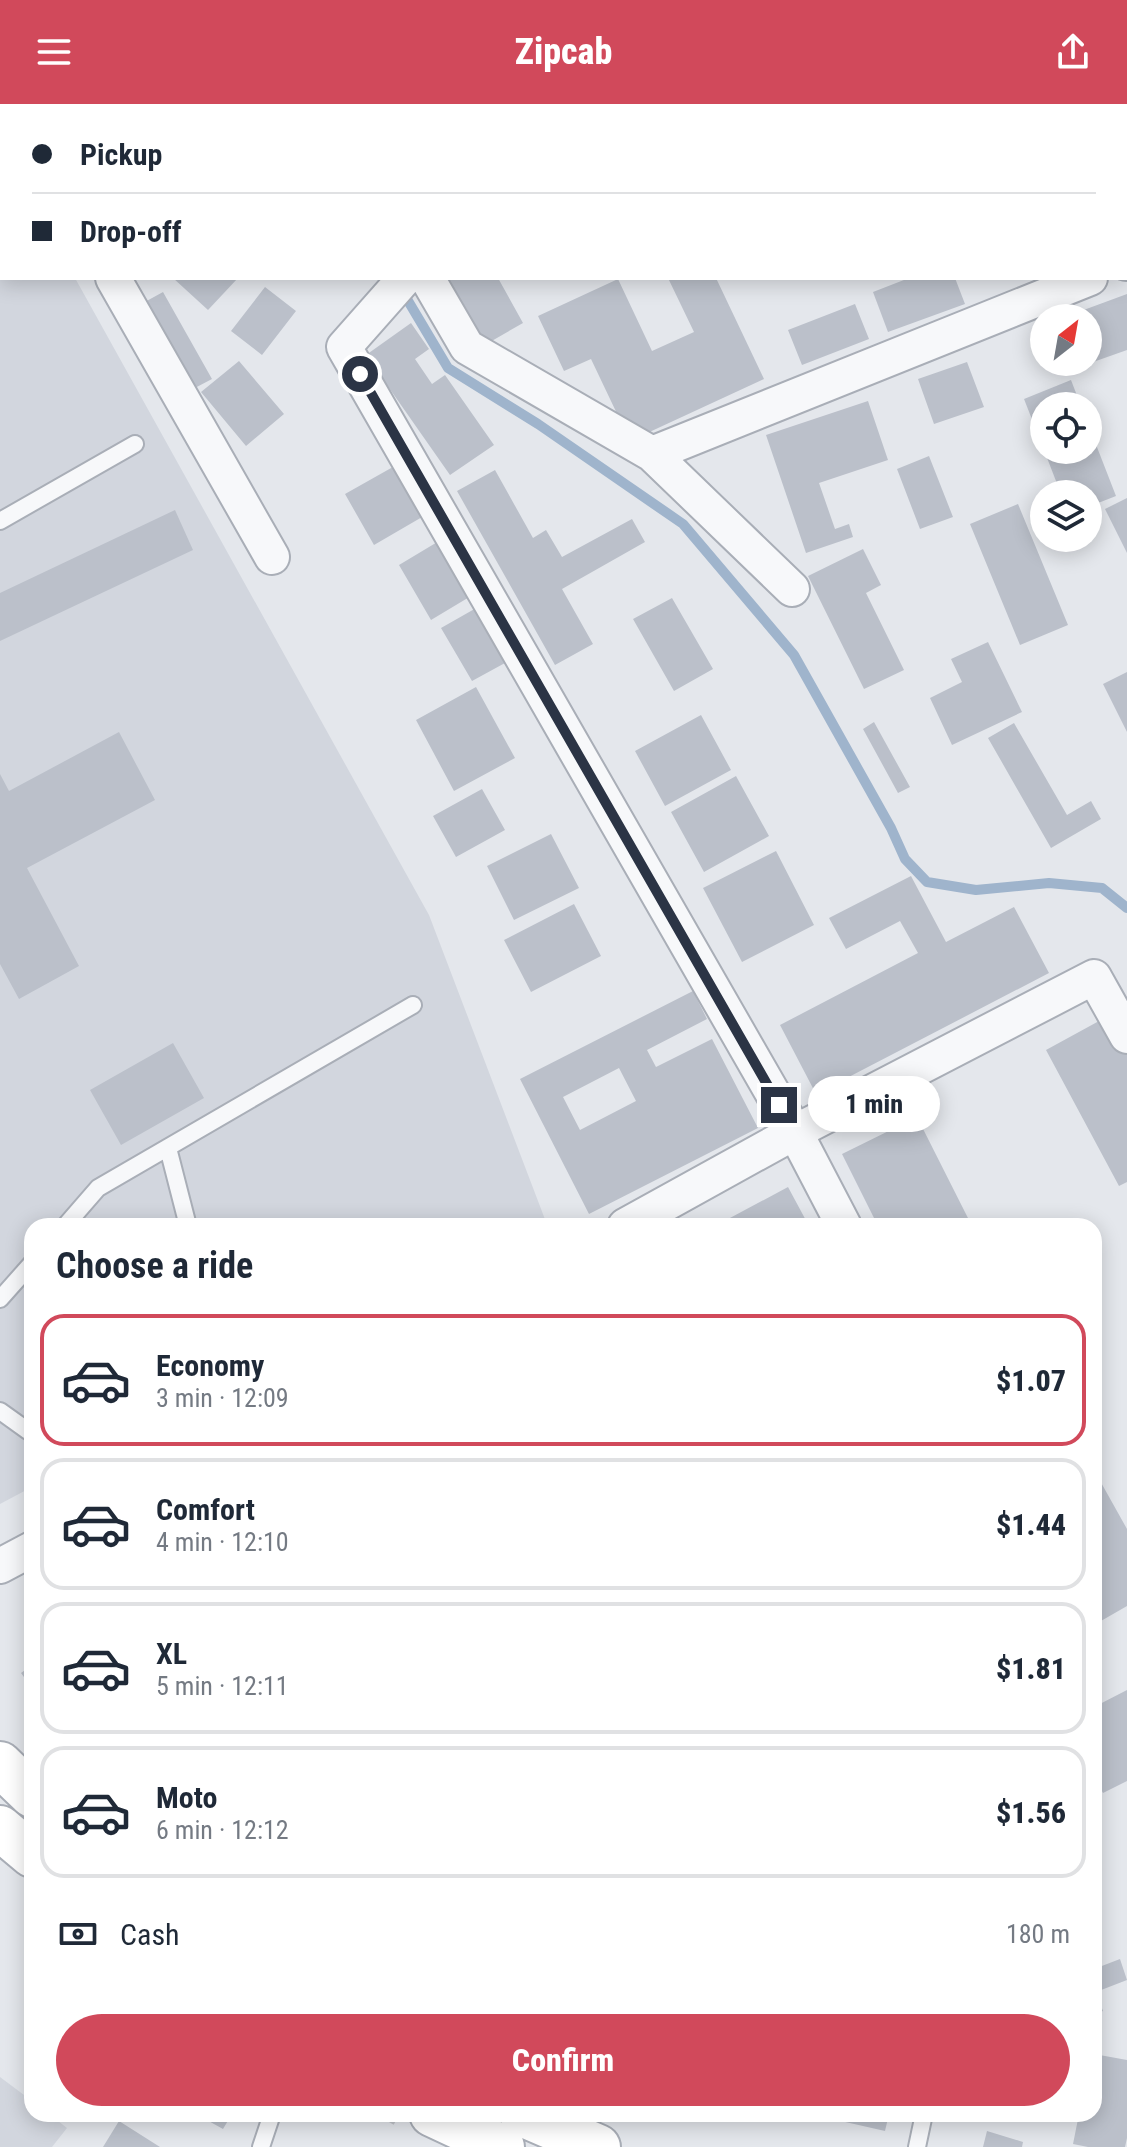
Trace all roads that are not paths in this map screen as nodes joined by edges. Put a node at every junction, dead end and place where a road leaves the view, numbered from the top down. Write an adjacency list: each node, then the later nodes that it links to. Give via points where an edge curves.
1 (114, 280): 8 (street)
2 (428, 280): 6 (street, via 467,347)
3 (1085, 280): 6 (street)
4 (397, 287): 12 (street, via 344,347)
5 (135, 444): 7 (lane)
6 (652, 454): 9 (street)
7 (0, 521)
8 (272, 557)
9 (792, 589)
10 (413, 1005): 13 (lane)
11 (1127, 1036): 12 (street, via 1094,977)
12 (795, 1132): 16 (street); 17 (street)
13 (168, 1148): 14 (lane, via 98,1188); 15 (lane)
14 (72, 1218)
15 (186, 1218)
16 (639, 1218)
17 (840, 1218)
18 (24, 1272): 19 (lane)
19 (0, 1299)
20 (0, 1411): 21 (lane)
21 (24, 1428)
22 (24, 1553): 23 (street)
23 (0, 1566)
24 (0, 1764): 25 (main road)
25 (24, 1787)
26 (0, 1828): 27 (main road)
27 (24, 1848)
28 (269, 2122): 32 (lane)
29 (449, 2122): 33 (main road)
30 (540, 2122): 34 (main road)
31 (922, 2122): 35 (lane)
32 (261, 2147)
33 (502, 2147)
34 (598, 2147)
35 (917, 2147)

